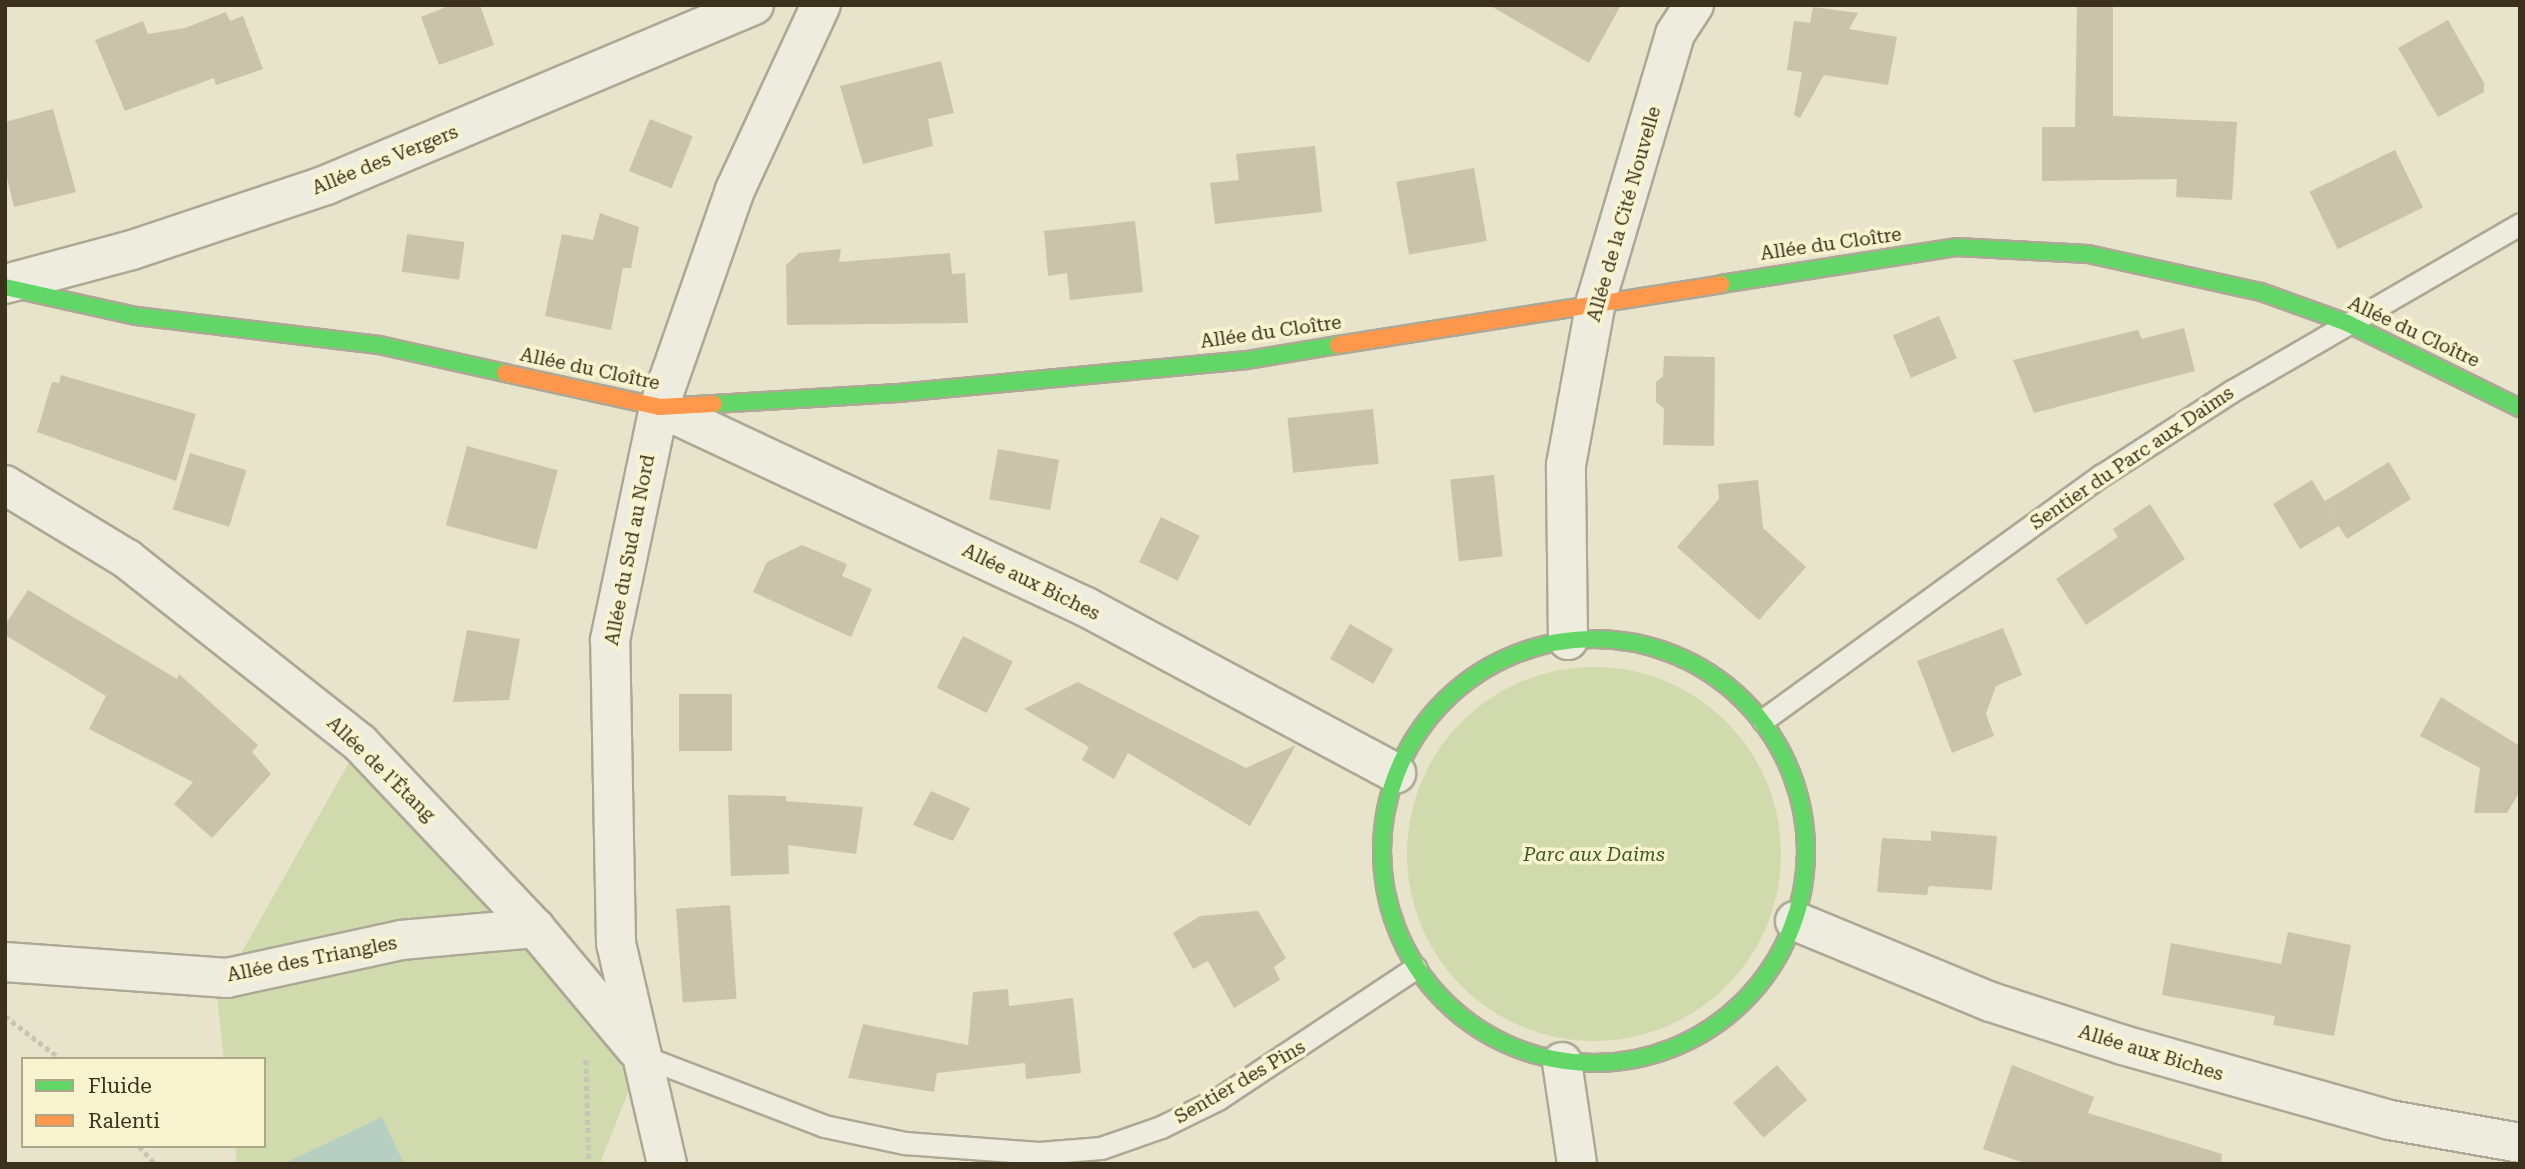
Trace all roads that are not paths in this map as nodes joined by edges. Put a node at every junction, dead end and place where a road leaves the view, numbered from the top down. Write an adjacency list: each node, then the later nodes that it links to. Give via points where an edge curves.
1 (754, 5): 5 (street, Allée des Vergers, via 326,185 132,250)
2 (821, 5): 8 (street, Allée du Sud au Nord, via 735,190)
3 (1694, 5): 6 (street, Allée de la Cité Nouvelle, via 1675,34)
4 (2520, 224): 7 (lane, Sentier du Parc aux Daims)
5 (5, 286): 8 (street, Allée du Cloître, via 136,316 379,345)
6 (1596, 301): 7 (street, Allée du Cloître, via 1956,247 2088,254 2168,269 2261,292); 8 (street, Allée du Cloître, via 1247,360 898,393); 11 (street, Allée de la Cité Nouvelle, via 1566,465)
7 (2347, 323): 9 (street, Allée du Cloître); 12 (lane, Sentier du Parc aux Daims, via 2102,475)
8 (659, 407): 13 (street, Allée aux Biches, via 1086,607); 18 (street, Allée du Sud au Nord, via 610,640 616,943)
9 (2520, 408)
10 (5, 485): 15 (street, Allée de l'Étang, via 127,559 360,743)
11 (1568, 640): 12 (street, via 1623,640 1676,654 1723,681); 13 (street, via 1513,654 1464,683 1424,723)
12 (1763, 720): 14 (street, via 1798,793 1807,851)
13 (1396, 773): 17 (street, via 1382,839 1388,905)
14 (1796, 921): 19 (street, via 1769,974 1728,1017 1678,1047 1621,1063); 20 (street, Allée aux Biches, via 1991,1002 2123,1045 2390,1119)
15 (535, 928): 16 (street, Allée des Triangles, via 401,940 227,978); 18 (street, Allée de l'Étang)
16 (5, 962)
17 (1415, 968): 18 (lane, Sentier des Pins, via 1218,1099 1161,1127 1101,1148 1040,1153 905,1143 824,1126); 19 (street, via 1454,1012 1505,1045)
18 (642, 1056): 21 (street, Allée du Sud au Nord)
19 (1562, 1062): 22 (street)
20 (2520, 1143)
21 (667, 1164)
22 (1577, 1164)

